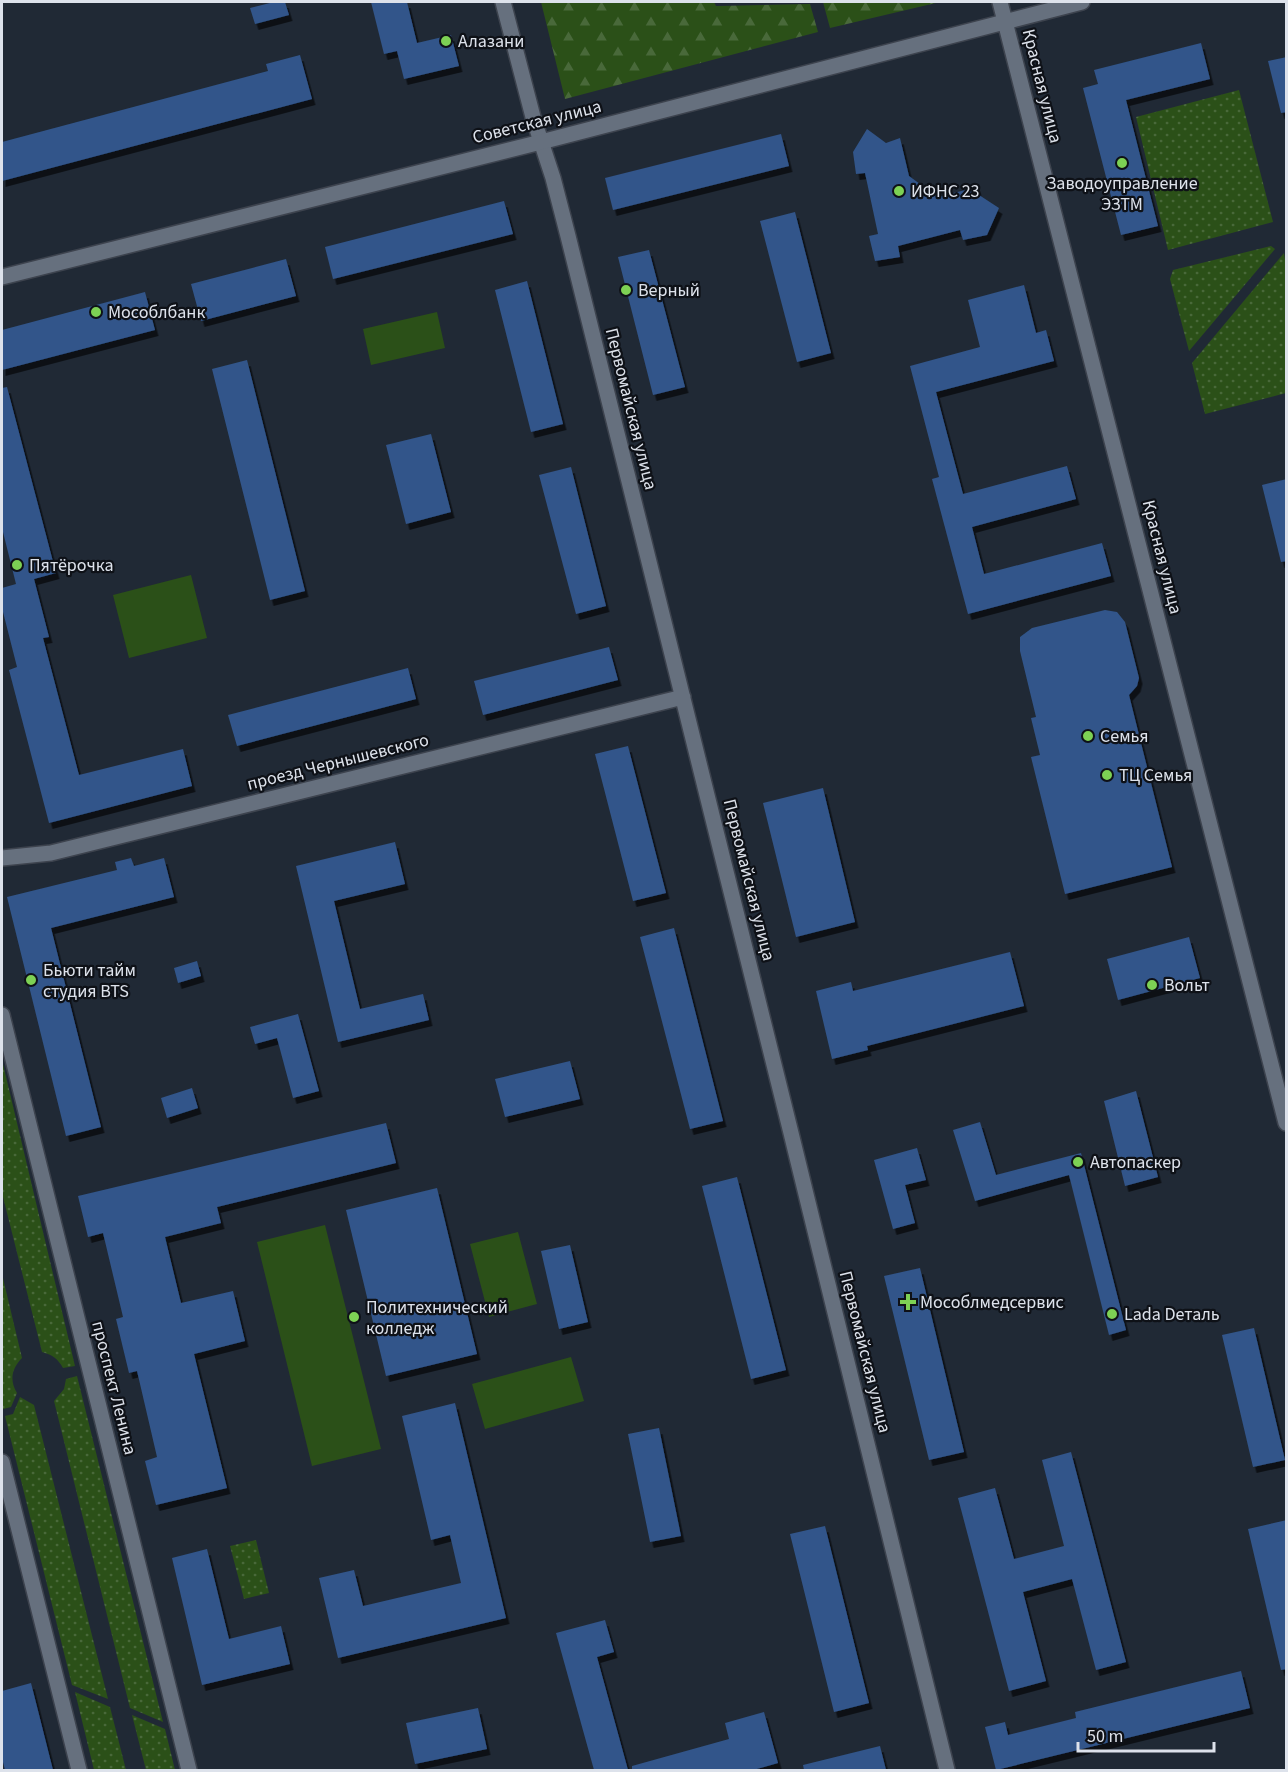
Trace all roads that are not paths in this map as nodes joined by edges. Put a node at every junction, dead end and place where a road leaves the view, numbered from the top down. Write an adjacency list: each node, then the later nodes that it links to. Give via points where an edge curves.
1 (503, 2): 5 (street, Первомайская улица)
2 (1000, 2): 4 (street, Красная улица)
3 (1082, 2): 4 (street, Советская улица)
4 (1005, 21): 5 (street, Советская улица); 10 (street, Красная улица)
5 (541, 142): 6 (street, Советская улица); 7 (street, Первомайская улица)
6 (2, 277)
7 (683, 698): 8 (street, проезд Чернышевского, via 51,853); 14 (street, Первомайская улица)
8 (2, 858)
9 (2, 1015): 13 (street, проспект Ленина)
10 (1287, 1123)
11 (2, 1462): 12 (street)
12 (79, 1770)
13 (189, 1770)
14 (947, 1770)

